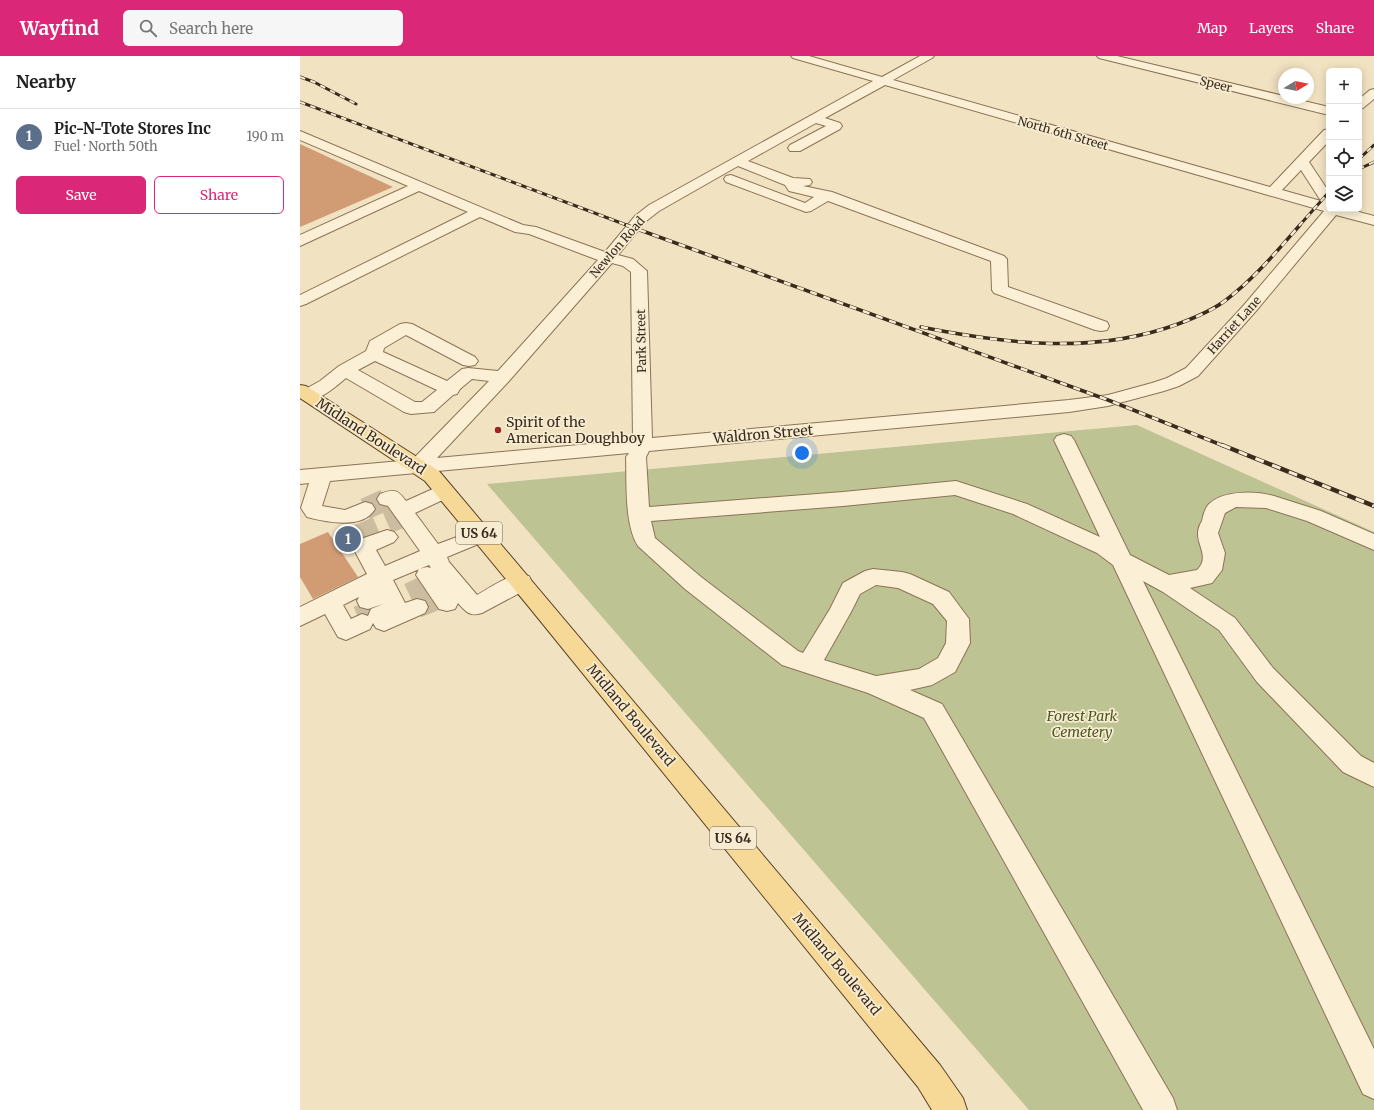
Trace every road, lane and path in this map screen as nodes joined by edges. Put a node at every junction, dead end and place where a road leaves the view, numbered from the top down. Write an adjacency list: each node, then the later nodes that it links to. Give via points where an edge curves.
1 (797, 56): 4 (street, North 6th Street)
2 (928, 56): 4 (street, Newlon Road)
3 (1103, 56): 7 (street, Speer)
4 (882, 81): 8 (street, Newlon Road); 16 (street, North 6th Street)
5 (1373, 95): 6 (street)
6 (1360, 104)
7 (1326, 110)
8 (814, 118): 11 (street, via 842,122); 12 (street, Newlon Road)
9 (300, 135): 15 (street, Park Street)
10 (1326, 136): 13 (street)
11 (795, 148)
12 (737, 161): 17 (street, via 791,182 794,188); 25 (street, Newlon Road, via 654,208 633,227)
13 (1302, 162): 16 (street); 18 (street)
14 (731, 179): 17 (street, via 806,208)
15 (419, 186): 20 (street, Park Street); 24 (street)
16 (1273, 192): 19 (street, North 6th Street)
17 (824, 194): 27 (street, via 999,259 1000,290)
18 (1326, 198)
19 (1326, 207)
20 (479, 212): 25 (street, Park Street, via 489,222 509,229 525,229); 26 (street)
21 (1330, 212): 34 (street, Harriet Lane, via 1192,372 1173,382)
22 (1343, 212): 23 (street)
23 (1374, 221)
24 (300, 241)
25 (608, 258): 31 (street, Newlon Road); 36 (street, Park Street, via 628,262 639,271)
26 (300, 301)
27 (1101, 326)
28 (374, 354): 29 (street, via 376,345 406,328); 30 (street); 32 (street)
29 (471, 363): 31 (street); 32 (street)
30 (345, 370): 32 (street, via 411,408 427,408); 33 (street, via 326,385)
31 (503, 377): 37 (street, Newlon Road)
32 (451, 390)
33 (304, 392): 37 (main road, Midland Boulevard / US 64)
34 (1108, 400): 36 (street, Waldron Street, via 1000,413)
35 (1064, 440): 47 (street)
36 (643, 445): 37 (street, Waldron Street); 42 (street, via 636,456)
37 (418, 466): 38 (street, Waldron Street); 40 (main road, Midland Boulevard / US 64, via 432,476)
38 (322, 475): 39 (street, Waldron Street); 43 (street, via 311,508 314,512)
39 (300, 477)
40 (444, 491): 44 (main road, Midland Boulevard / US 64); 50 (street, via 401,513)
41 (368, 512): 43 (street)
42 (639, 515): 47 (street, via 956,488 1020,509 1105,548); 52 (street, via 645,541 693,583 790,658)
43 (356, 532): 45 (street); 50 (street)
44 (481, 535): 48 (main road, Midland Boulevard / US 64); 50 (street)
45 (387, 537)
46 (1374, 543): 49 (street, via 1314,516 1267,501 1234,500 1216,509 1208,533 1214,553 1211,570 1204,577)
47 (1122, 560): 49 (street); 56 (street)
48 (520, 582): 50 (street, via 474,606); 55 (main road, Midland Boulevard / US 64)
49 (1166, 584): 54 (street, via 1227,624 1265,675 1352,764)
50 (401, 599): 51 (street)
51 (300, 617)
52 (809, 664): 53 (street); 53 (street, via 851,589 873,577 902,580 941,598 958,619 958,643 947,665 924,678)
53 (876, 686): 59 (street, via 933,711)
54 (1374, 776)
55 (929, 1076): 57 (main road, Midland Boulevard / US 64); 58 (main road, Midland Boulevard / US 64)
56 (1374, 1083)
57 (951, 1110)
58 (966, 1110)
59 (1161, 1110)

